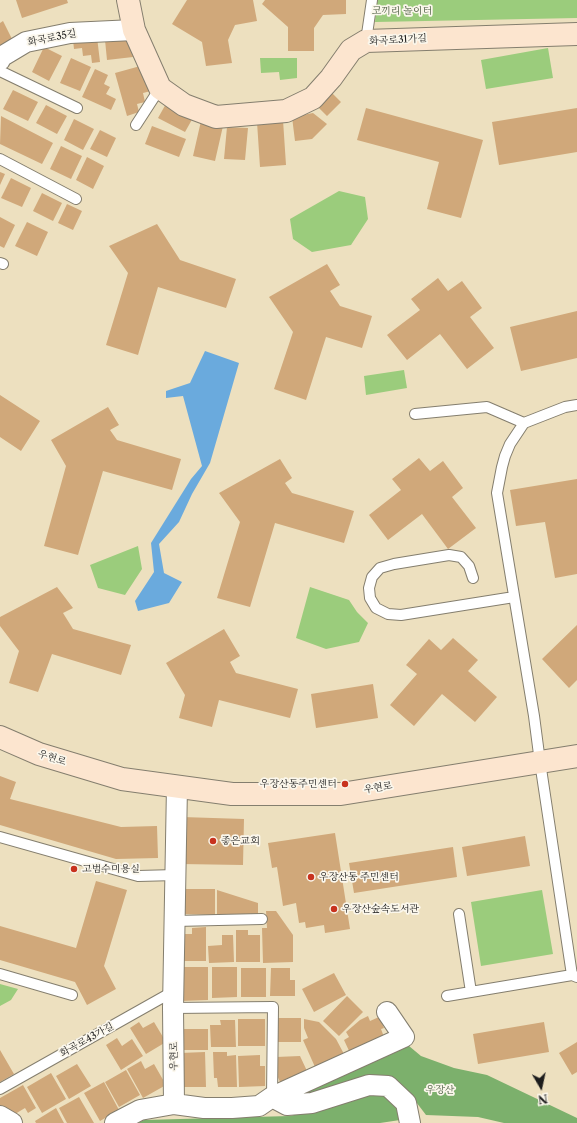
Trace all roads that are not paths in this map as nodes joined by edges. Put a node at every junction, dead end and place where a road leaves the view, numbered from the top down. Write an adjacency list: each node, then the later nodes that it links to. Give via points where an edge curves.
1 (128, 0): 3 (street)
2 (372, 0): 5 (lane)
3 (134, 30): 6 (street, 화곡로35길, via 70,33 26,42); 8 (street)
4 (577, 34): 5 (street, 화곡로31가길)
5 (366, 41): 8 (street, 화곡로31가길, via 351,50 313,98 286,111 216,117 184,105)
6 (0, 60)
7 (0, 71): 9 (lane)
8 (160, 88): 10 (lane)
9 (77, 108)
10 (136, 125)
11 (0, 159): 12 (lane)
12 (76, 199)
13 (577, 405): 15 (lane)
14 (415, 414): 15 (lane, via 487,407)
15 (524, 423): 17 (lane, via 505,456 497,493)
16 (473, 578): 17 (lane, via 469,566 461,557 449,555 380,568 372,577 368,588 376,608 388,614 402,615)
17 (514, 597): 20 (lane)
18 (0, 738): 21 (street, 우현로, via 39,754 122,779)
19 (577, 756): 20 (street, 우현로)
20 (540, 762): 21 (street, 우현로, via 341,794 232,794); 28 (lane)
21 (177, 786): 23 (street, 우현로)
22 (0, 837): 23 (lane, via 138,876)
23 (176, 875): 26 (street, 우현로)
24 (459, 914): 29 (lane)
25 (262, 920): 26 (lane)
26 (175, 921): 32 (street, 우현로)
27 (0, 974): 30 (lane)
28 (574, 976): 29 (lane)
29 (471, 992): 31 (lane)
30 (72, 995)
31 (447, 996)
32 (174, 1000): 34 (lane, 화곡로43가길); 35 (lane, via 273,1007); 36 (street, 우현로)
33 (387, 1012): 35 (street, via 404,1037)
34 (0, 1089)
35 (272, 1097): 38 (street, via 259,1106); 41 (street, via 287,1105 312,1103 369,1085 388,1086 406,1103)
36 (174, 1104): 38 (street, via 204,1108); 40 (street, via 140,1110)
37 (0, 1116): 39 (street)
38 (233, 1116)
39 (12, 1123)
40 (115, 1123)
41 (410, 1123)

